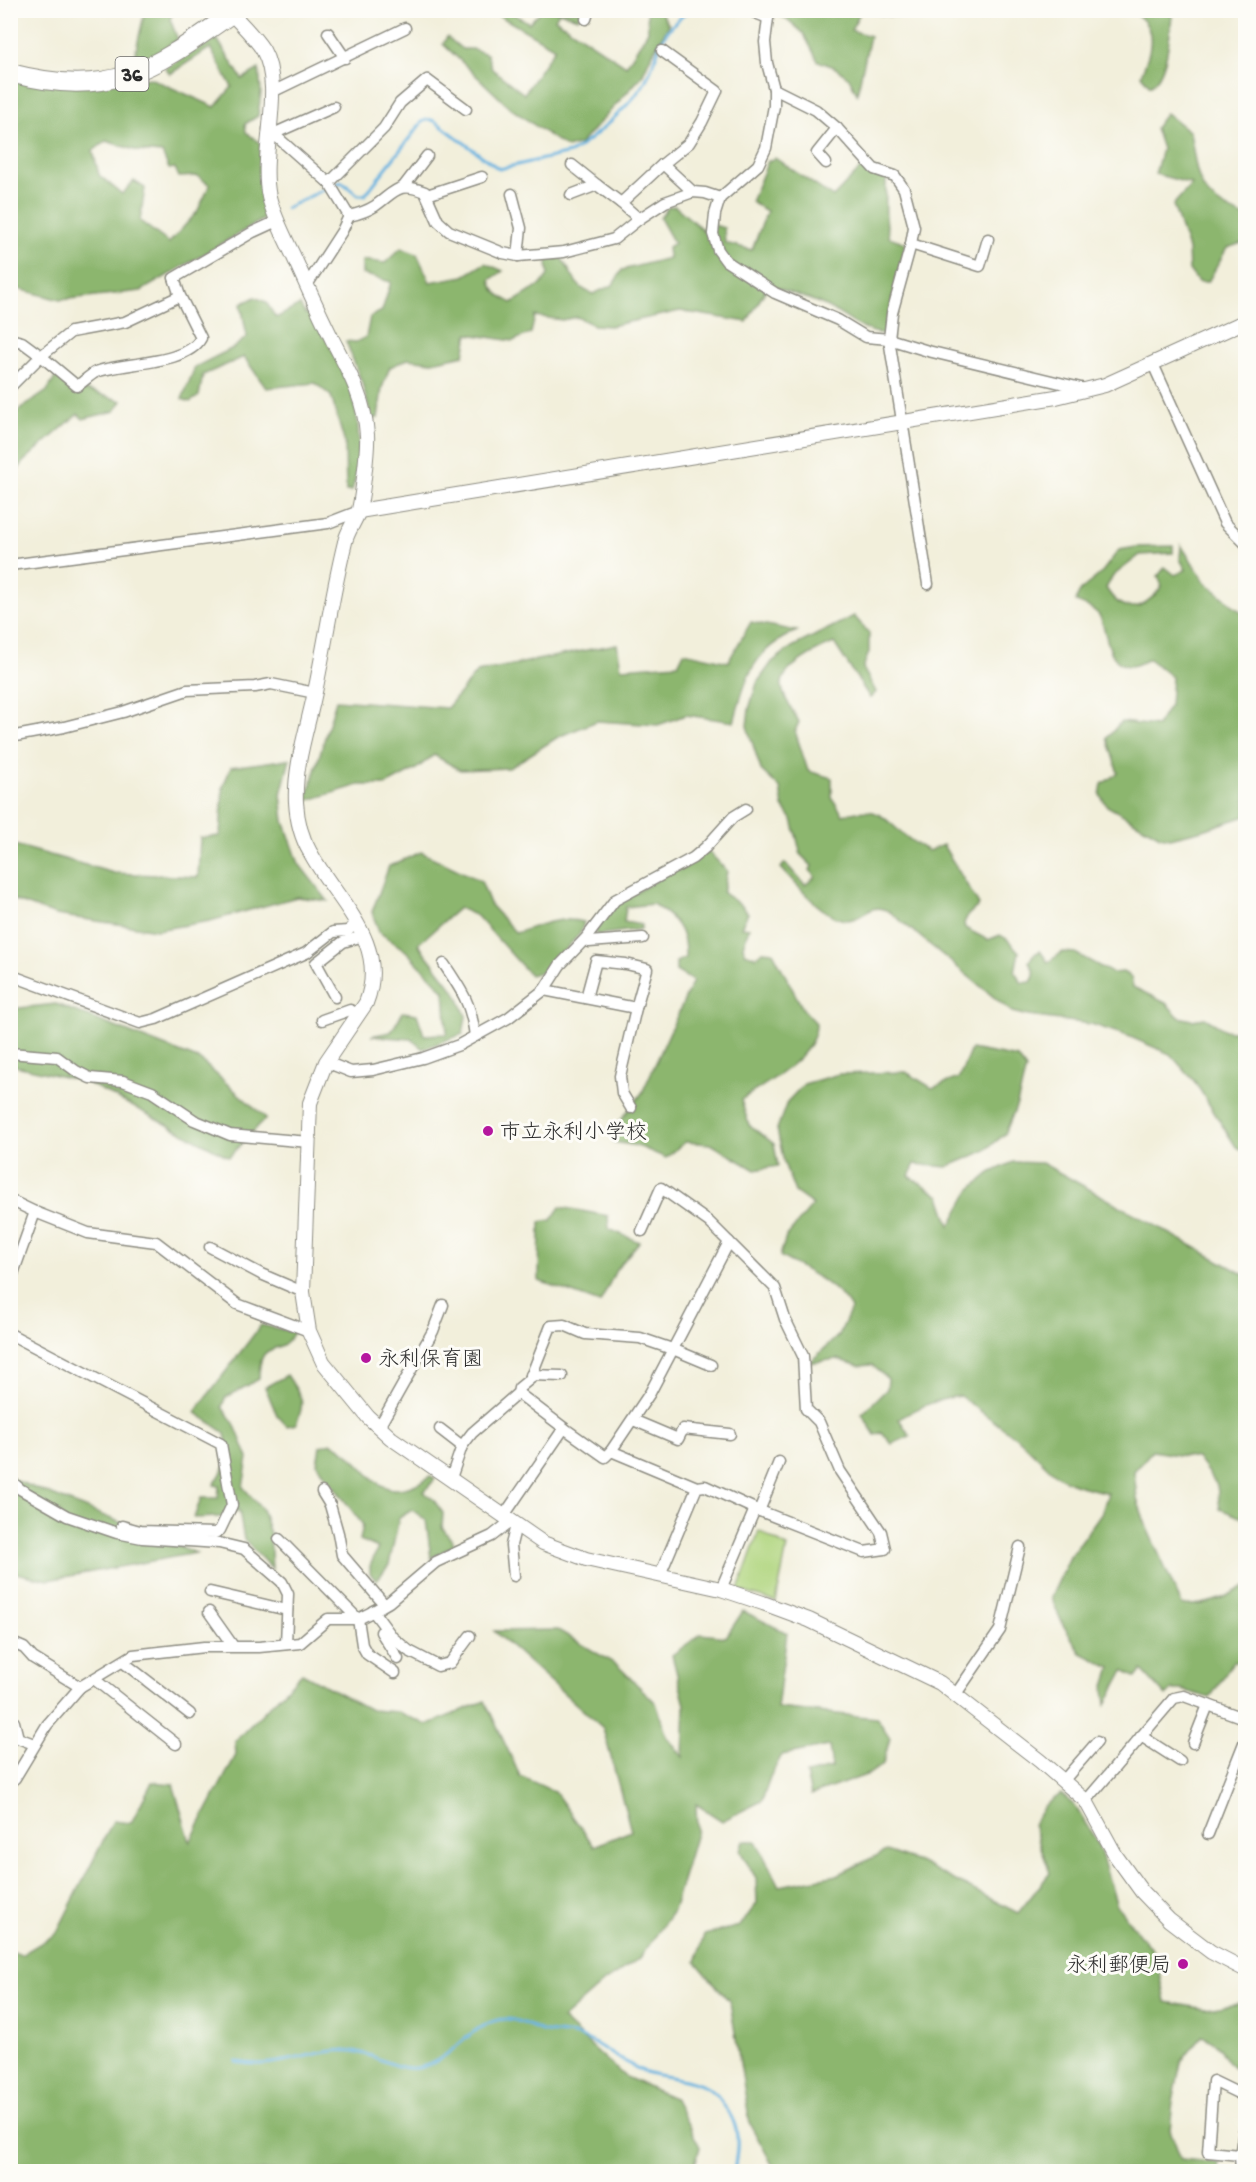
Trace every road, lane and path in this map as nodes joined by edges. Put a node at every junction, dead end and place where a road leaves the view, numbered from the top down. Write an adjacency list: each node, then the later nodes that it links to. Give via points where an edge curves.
1 (748, 10): 3 (street)
2 (235, 12): 8 (main road, 36, via 183,49 117,79 61,83); 10 (street, via 263,50)
3 (769, 14): 9 (street, via 766,63)
4 (405, 28): 7 (street)
5 (328, 33): 7 (street)
6 (662, 51): 17 (street, via 717,91 689,143)
7 (345, 58): 10 (street)
8 (10, 73)
9 (774, 89): 13 (street, via 816,110); 27 (street, via 766,148 758,165)
10 (272, 92): 14 (street)
11 (334, 107): 14 (street)
12 (466, 109): 20 (street, via 428,80 400,103 384,128)
13 (837, 128): 16 (street, via 817,153); 33 (street, via 874,169 895,176 904,189 914,227)
14 (271, 132): 20 (street); 31 (street, via 266,171)
15 (427, 156): 22 (street)
16 (826, 163)
17 (663, 164): 23 (street); 28 (street)
18 (572, 165): 21 (street)
19 (482, 177): 25 (street)
20 (330, 185): 29 (street)
21 (597, 185): 26 (street); 28 (street)
22 (404, 186): 25 (street); 29 (street, via 375,206)
23 (693, 192): 27 (street); 30 (street, via 665,202)
24 (512, 194): 34 (street, via 521,228)
25 (427, 195): 34 (street, via 438,221 449,231 503,254)
26 (571, 195)
27 (720, 198): 39 (street, via 714,234 726,261 775,293 838,320 866,337)
28 (621, 203): 30 (street)
29 (348, 216): 35 (street)
30 (639, 219): 34 (street, via 614,239 564,252)
31 (277, 221): 35 (street); 36 (street, via 174,278)
32 (988, 239): 33 (street, via 980,266)
33 (911, 244): 39 (street)
34 (518, 256)
35 (307, 285): 45 (street, via 365,411 368,438)
36 (180, 296): 40 (street, via 125,322 71,332); 40 (street, via 201,338 197,345 167,358 96,372 78,386)
37 (1245, 321): 41 (street)
38 (10, 339): 40 (street, via 22,342)
39 (889, 339): 43 (street); 44 (street)
40 (41, 356): 42 (street)
41 (1153, 364): 43 (street); 46 (street, via 1226,523)
42 (10, 387)
43 (1086, 389): 44 (street)
44 (901, 421): 45 (street); 48 (street)
45 (359, 511): 47 (street, via 328,523); 49 (street, via 345,539)
46 (1245, 544)
47 (10, 565)
48 (928, 584)
49 (315, 693): 50 (street, via 271,684 187,690 113,715); 52 (street, via 298,768 296,801 300,828 309,851)
50 (10, 737)
51 (746, 809): 55 (street, via 693,858 615,900)
52 (357, 922): 53 (street); 58 (street, via 348,931 333,932 306,953 140,1023)
53 (363, 936): 60 (street, via 343,942 316,963); 63 (street, via 370,950 373,973 370,992)
54 (643, 938): 55 (street)
55 (587, 940): 56 (street, via 595,950); 59 (street, via 560,965)
56 (596, 961): 61 (street); 62 (street, via 647,969)
57 (444, 964): 65 (street, via 472,1012)
58 (10, 975)
59 (544, 990): 61 (street); 65 (street, via 508,1018)
60 (335, 997)
61 (586, 998): 62 (street)
62 (636, 1008): 68 (street, via 620,1076 622,1094)
63 (358, 1014): 64 (street, via 350,1010); 67 (street)
64 (322, 1020)
65 (475, 1036): 67 (street, via 423,1058 373,1070 351,1072)
66 (10, 1053): 69 (street, via 57,1057 90,1078 123,1081 152,1092 194,1120 230,1135)
67 (326, 1062): 69 (street, via 310,1103)
68 (631, 1108)
69 (309, 1142): 76 (street)
70 (10, 1200): 71 (street)
71 (35, 1212): 75 (street); 78 (street, via 88,1233 156,1242 237,1304)
72 (642, 1231): 73 (street, via 660,1188 709,1222)
73 (729, 1242): 80 (street); 97 (street, via 775,1288 803,1356 806,1409 819,1422 840,1471 881,1532 885,1549 864,1552)
74 (210, 1247): 76 (street)
75 (10, 1282)
76 (303, 1292): 78 (street)
77 (442, 1305): 86 (street, via 432,1331)
78 (309, 1331): 86 (street, via 323,1362)
79 (10, 1334): 99 (street, via 221,1444 232,1505 220,1530 140,1531)
80 (675, 1350): 81 (street); 82 (street, via 640,1338 585,1334 564,1325 551,1326); 85 (street)
81 (711, 1365)
82 (531, 1374): 83 (street); 84 (street)
83 (562, 1376)
84 (518, 1393): 87 (street); 90 (street)
85 (633, 1419): 89 (street, via 678,1439 683,1429); 91 (street)
86 (379, 1427): 93 (street)
87 (564, 1428): 91 (street, via 605,1457); 98 (street)
88 (440, 1429): 90 (street)
89 (730, 1434)
90 (462, 1446): 93 (street)
91 (611, 1452): 95 (street)
92 (779, 1462): 97 (street)
93 (451, 1479): 98 (street)
94 (10, 1480): 107 (street, via 67,1516 117,1533 244,1550 282,1582 288,1594)
95 (698, 1487): 97 (street, via 705,1486); 102 (street)
96 (322, 1492): 106 (street, via 333,1515 342,1555)
97 (757, 1510): 104 (street)
98 (510, 1521): 102 (street, via 543,1543 586,1559); 103 (street); 106 (street, via 492,1536 436,1562)
99 (122, 1526)
100 (279, 1539): 110 (street)
101 (1020, 1547): 120 (street, via 1000,1630)
102 (660, 1575): 104 (street)
103 (514, 1576)
104 (721, 1589): 120 (street, via 809,1620 921,1673)
105 (210, 1592): 107 (street)
106 (384, 1604): 109 (street)
107 (287, 1610): 113 (street)
108 (209, 1612): 114 (street)
109 (371, 1612): 110 (street); 111 (street, via 409,1651 438,1666 450,1663); 115 (street)
110 (358, 1619): 113 (street, via 328,1618 300,1643); 117 (street, via 367,1654)
111 (470, 1636)
112 (10, 1642): 119 (street)
113 (286, 1644): 114 (street)
114 (233, 1646): 116 (street, via 133,1655)
115 (398, 1659)
116 (123, 1662): 118 (street); 122 (street)
117 (395, 1673)
118 (94, 1679): 119 (street); 130 (street)
119 (80, 1687): 129 (street)
120 (956, 1694): 132 (street)
121 (1208, 1705): 124 (street); 125 (street, via 1184,1696 1174,1698); 128 (street)
122 (190, 1714)
123 (10, 1718): 129 (street, via 18,1738)
124 (1245, 1719)
125 (1141, 1736): 131 (street); 134 (street)
126 (1245, 1738): 135 (street)
127 (1097, 1742): 132 (street)
128 (1193, 1743)
129 (34, 1744): 133 (street)
130 (176, 1744)
131 (1180, 1761)
132 (1064, 1780): 134 (street)
133 (10, 1782)
134 (1086, 1801): 136 (street, via 1116,1856 1142,1892 1169,1920 1211,1952)
135 (1208, 1834)
136 (1245, 1970)
137 (1245, 2097): 139 (street, via 1213,2081 1208,2152)
138 (1245, 2119): 139 (street)
139 (1240, 2155): 140 (street)
140 (1241, 2172)

